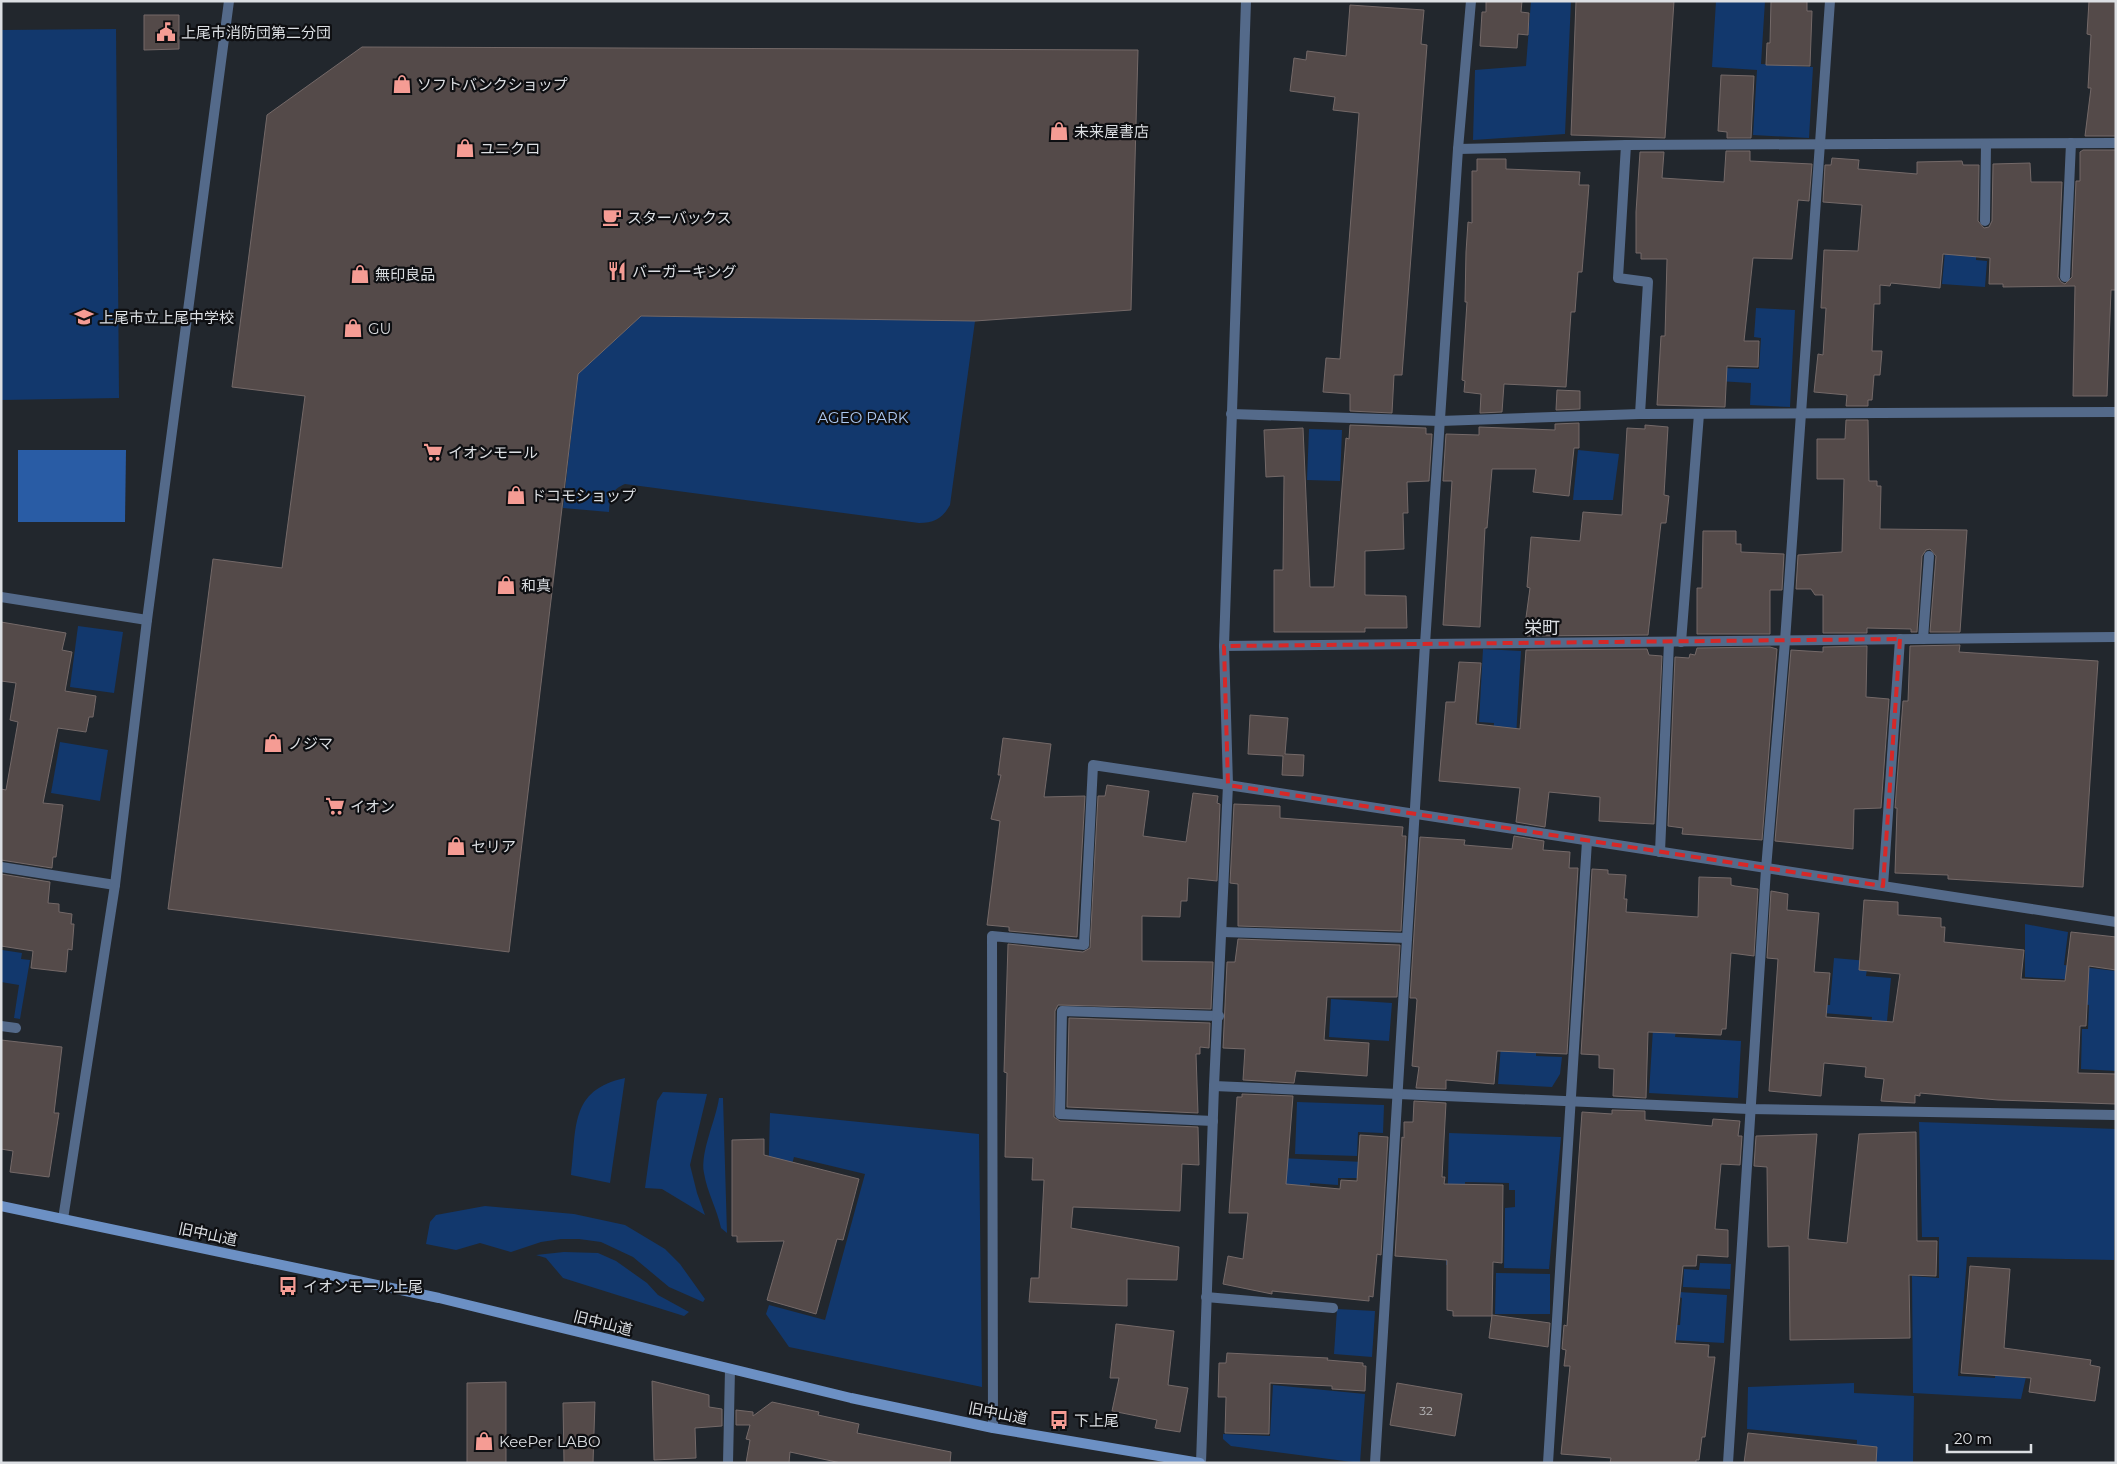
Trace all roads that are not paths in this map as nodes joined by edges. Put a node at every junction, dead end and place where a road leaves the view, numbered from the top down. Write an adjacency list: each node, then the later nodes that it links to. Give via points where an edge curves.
1 (229, 1): 21 (street)
2 (1246, 1): 14 (street)
3 (1471, 1): 10 (street)
4 (1830, 1): 9 (street)
5 (2071, 143): 6 (street); 7 (street); 12 (street)
6 (2116, 143)
7 (1986, 144): 9 (street); 11 (street)
8 (1626, 145): 9 (street); 10 (street); 15 (street, via 1618,278 1648,282)
9 (1820, 146): 17 (street)
10 (1458, 149): 18 (street)
11 (1985, 221)
12 (2065, 277)
13 (2116, 412): 17 (street)
14 (1231, 414): 18 (street); 29 (street)
15 (1640, 414): 16 (street); 18 (street)
16 (1700, 414): 17 (street); 27 (street)
17 (1800, 414): 25 (street)
18 (1440, 421): 28 (street)
19 (1929, 556): 23 (street)
20 (1, 597): 21 (street)
21 (147, 620): 36 (street)
22 (2116, 637): 23 (street)
23 (1923, 639): 24 (street)
24 (1900, 640): 25 (street); 37 (street)
25 (1785, 641): 27 (street); 35 (street)
26 (1669, 642): 27 (street); 28 (street); 33 (street)
27 (1681, 642)
28 (1425, 644): 29 (street); 31 (street)
29 (1224, 646): 30 (street)
30 (1228, 785): 31 (street); 39 (street); 55 (street, via 1093,765 1084,945 992,936)
31 (1414, 812): 32 (street); 40 (street)
32 (1587, 841): 33 (street); 46 (street)
33 (1660, 852): 35 (street)
34 (1, 867): 36 (street)
35 (1766, 869): 37 (street); 47 (street)
36 (115, 885): 51 (street)
37 (1883, 886): 38 (street)
38 (2116, 922)
39 (1222, 932): 40 (street); 41 (street)
40 (1407, 938): 45 (street)
41 (1218, 1016): 44 (street); 49 (street, via 1062,1011 1060,1114)
42 (1, 1026): 43 (street)
43 (16, 1028)
44 (1214, 1086): 45 (street); 49 (street)
45 (1398, 1093): 46 (street); 58 (street)
46 (1572, 1101): 47 (street); 59 (street)
47 (1749, 1109): 48 (street); 60 (street)
48 (2116, 1115)
49 (1213, 1121): 52 (street)
50 (1, 1206): 51 (main road, 旧中山道)
51 (63, 1219): 54 (main road, 旧中山道, via 439,1298)
52 (1206, 1297): 53 (street); 57 (street)
53 (1333, 1308)
54 (730, 1369): 55 (main road, 旧中山道); 56 (street)
55 (993, 1428): 57 (main road, 旧中山道)
56 (728, 1463)
57 (1200, 1463)
58 (1375, 1463)
59 (1548, 1463)
60 (1728, 1463)

